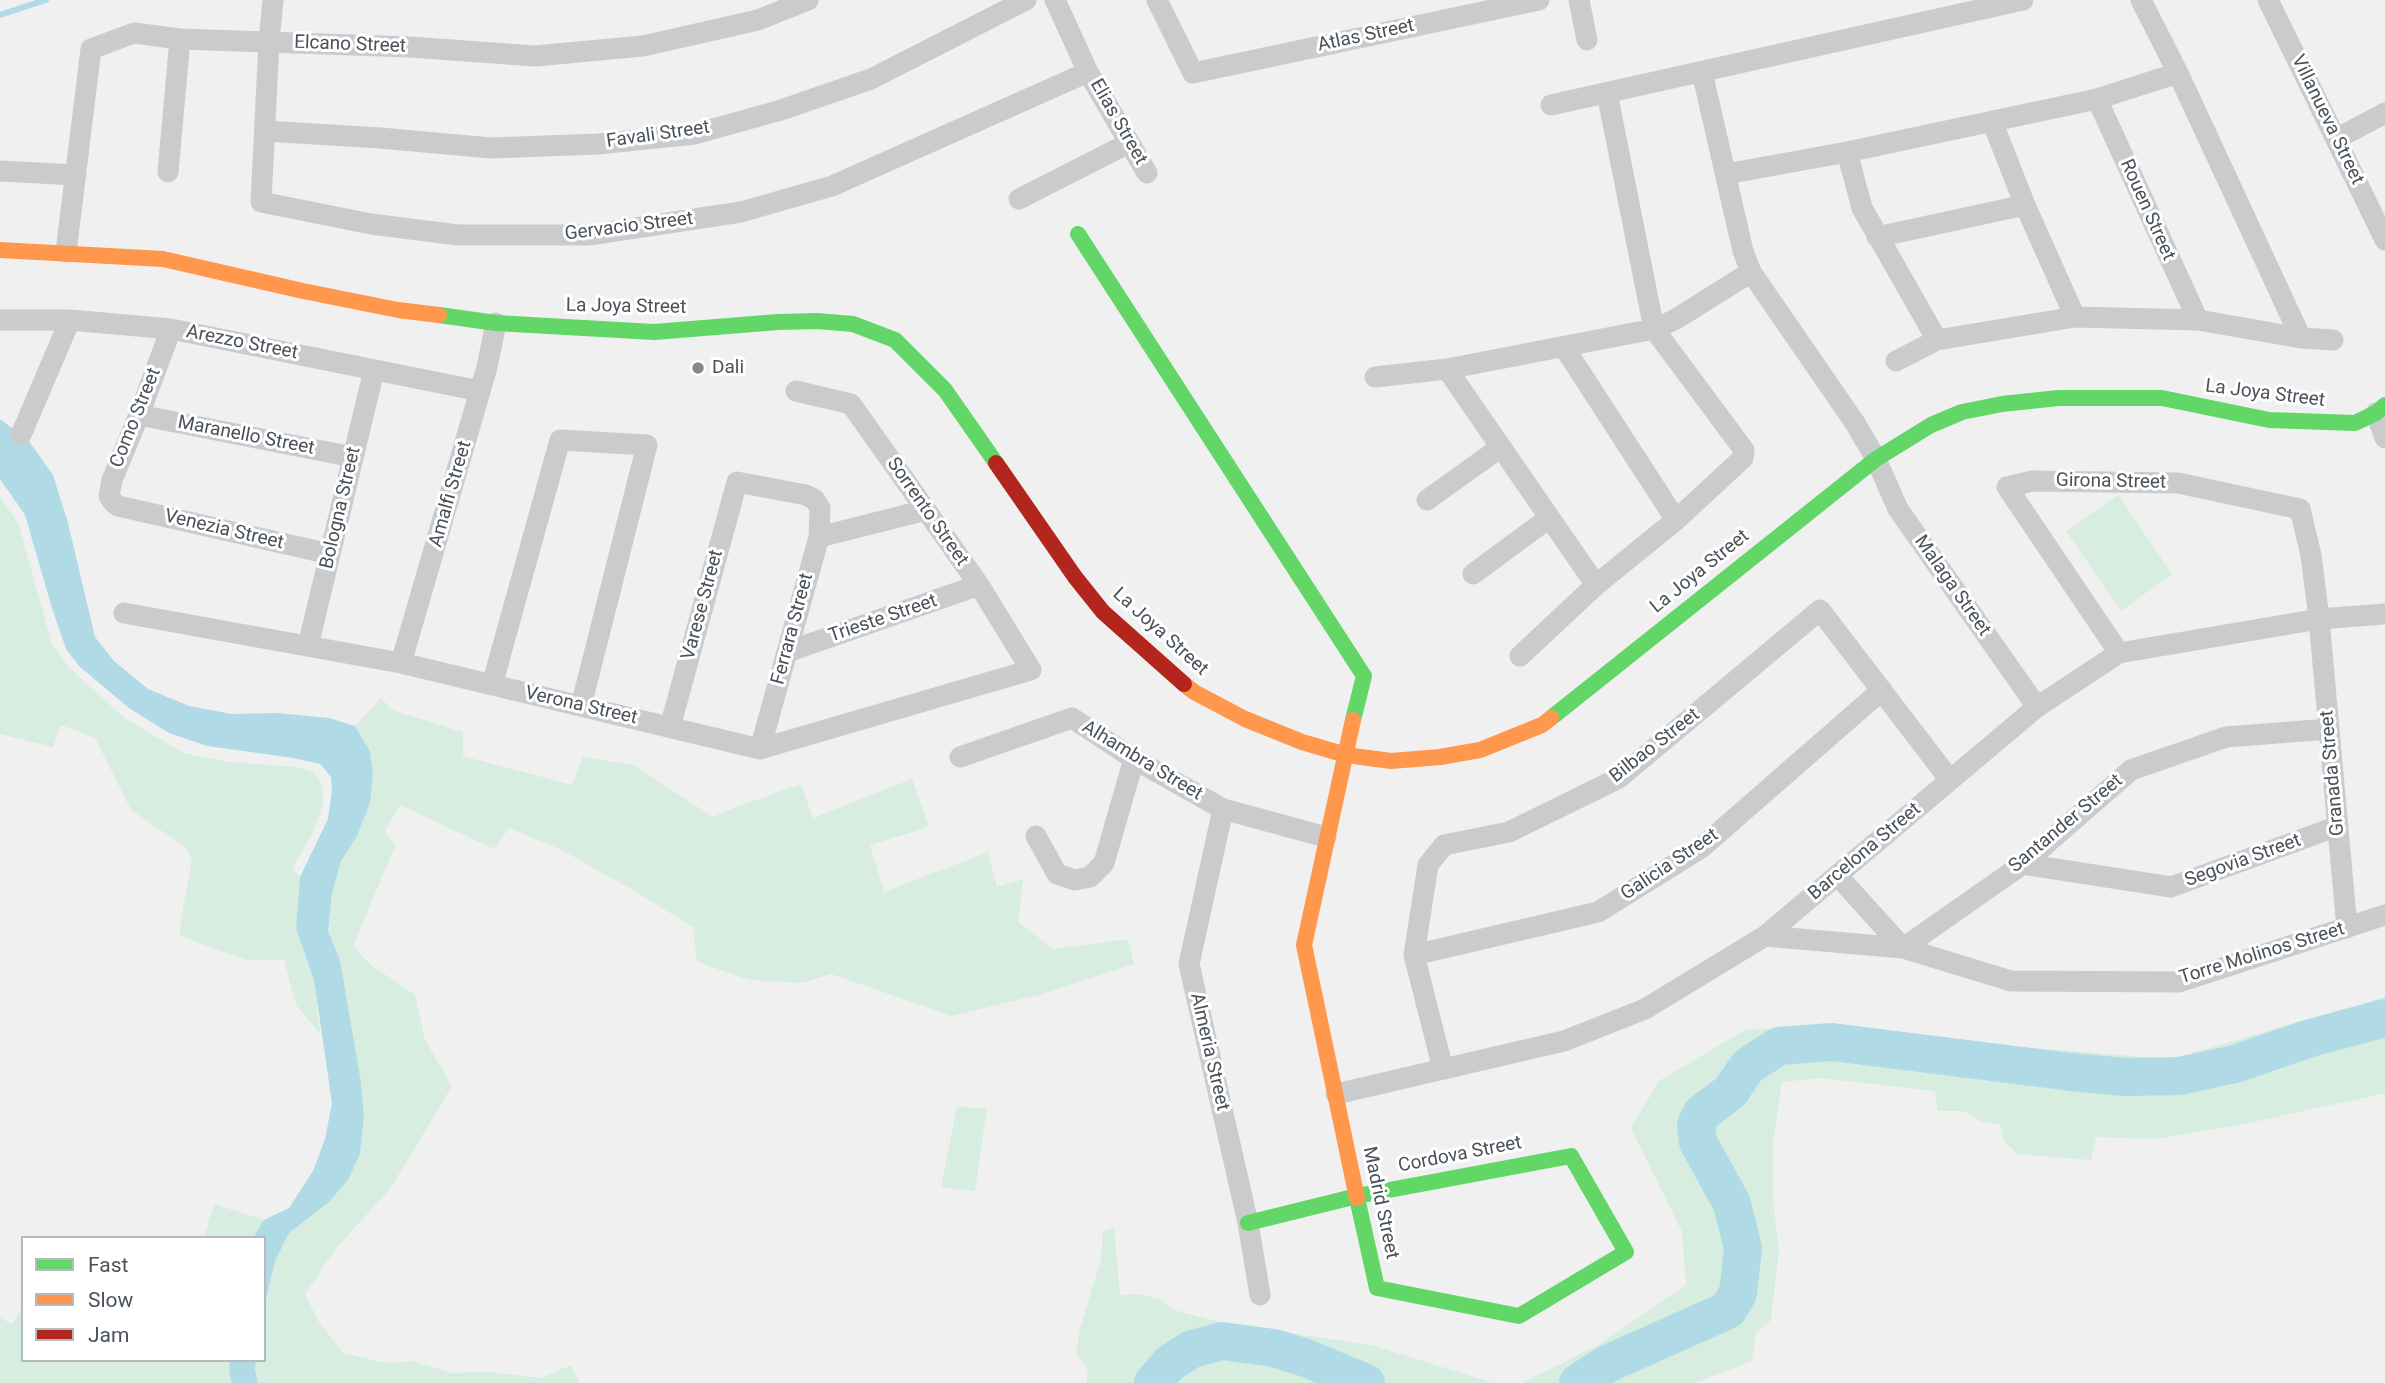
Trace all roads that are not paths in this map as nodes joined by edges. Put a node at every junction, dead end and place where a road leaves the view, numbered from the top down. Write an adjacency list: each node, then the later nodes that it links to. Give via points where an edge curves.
1 (273, 0): 13 (street, Gervacio Street)
2 (808, 0): 13 (street, Elcano Street, via 758,20 643,46 535,56)
3 (1026, 0): 22 (street, Favali Street, via 871,79 695,134 491,148)
4 (1055, 0): 14 (street, Elias Street)
5 (1157, 0): 6 (street, Atlas Street, via 1193,73)
6 (1539, 0)
7 (1579, 0): 12 (street)
8 (2023, 0): 15 (street)
9 (2141, 0): 16 (street)
10 (2268, 0): 23 (street, Villanueva Street)
11 (180, 39): 13 (street, Elcano Street); 27 (street); 30 (street, Elcano Street, via 134,33 91,50)
12 (1587, 40)
13 (269, 42): 22 (street, Gervacio Street)
14 (1088, 72): 22 (street, Gervacio Street, via 832,186 741,212 589,235 458,235 371,225 261,202); 24 (street, Elias Street)
15 (1702, 72): 17 (street); 29 (street, Malaga Street)
16 (2178, 73): 18 (street); 46 (street)
17 (1607, 93): 19 (street); 45 (street)
18 (2097, 99): 21 (street); 42 (street, Rouen Street)
19 (1551, 105)
20 (2385, 113): 23 (street)
21 (1992, 121): 25 (street); 32 (street)
22 (265, 131)
23 (2336, 139): 33 (street, Villanueva Street)
24 (1129, 143): 28 (street, Elias Street); 31 (street)
25 (1847, 152): 29 (street); 35 (street, via 1862,208)
26 (0, 171): 30 (street)
27 (168, 172)
28 (1147, 173)
29 (1726, 174): 38 (street, Malaga Street, via 1743,251)
30 (76, 175): 37 (street, Elcano Street)
31 (1019, 199)
32 (2025, 205): 35 (street); 39 (street)
33 (2383, 232)
34 (1078, 234): 90 (street, Madrid Street, via 1364,676)
35 (1877, 237): 47 (street)
36 (0, 250): 37 (street, La Joya Street)
37 (66, 252): 43 (street, La Joya Street, via 163,259 398,310)
38 (1752, 271): 45 (street); 62 (street, Malaga Street, via 1844,405)
39 (2075, 317): 42 (street); 47 (street)
40 (0, 320): 41 (street, Arezzo Street)
41 (70, 320): 44 (street, Arezzo Street); 58 (street)
42 (2198, 320): 46 (street)
43 (496, 323): 54 (street, Amalfi Street); 90 (street, La Joya Street, via 654,332 817,321 853,324 895,340 945,390 1075,577 1125,634 1194,692 1245,719)
44 (171, 329): 52 (street, Arezzo Street); 57 (street, Como Street)
45 (1654, 329): 49 (street); 68 (street, via 1744,450 1743,458)
46 (2301, 338): 48 (street)
47 (1937, 340): 50 (street)
48 (2333, 340)
49 (1564, 347): 51 (street); 68 (street)
50 (1896, 361)
51 (1447, 369): 53 (street); 60 (street)
52 (374, 370): 54 (street, Arezzo Street); 61 (street, Bologna Street)
53 (1375, 377)
54 (480, 391): 81 (street, Amalfi Street)
55 (796, 391): 66 (street, Sorrento Street, via 851,404)
56 (2381, 409): 59 (street); 62 (street, La Joya Street, via 2355,423 2326,424 2269,419 2162,398 2058,398 1962,412)
57 (139, 415): 61 (street, Maranello Street); 65 (street, Como Street, via 109,489)
58 (21, 435)
59 (2385, 438)
60 (1501, 447): 64 (street); 67 (street)
61 (353, 457): 70 (street, Bologna Street)
62 (1875, 459): 86 (street, Malaga Street, via 1898,509); 90 (street, La Joya Street, via 1542,725 1480,750 1440,757 1391,761)
63 (737, 482): 69 (street, Ferrara Street, via 815,500 820,508); 87 (street, Varese Street)
64 (1427, 500)
65 (118, 506): 70 (street, Venezia Street)
66 (926, 510): 69 (street); 72 (street, Sorrento Street)
67 (1549, 518): 71 (street); 73 (street)
68 (1676, 520): 73 (street)
69 (818, 537): 78 (street, Ferrara Street)
70 (330, 554): 77 (street, Bologna Street)
71 (1473, 574)
72 (979, 585): 78 (street, Trieste Street); 82 (street, Sorrento Street)
73 (1595, 585): 80 (street)
74 (124, 612): 77 (street, Verona Street)
75 (2385, 614): 76 (street, Barcelona Street)
76 (2319, 620): 79 (street, Barcelona Street); 79 (street, Girona Street, via 2300,509 2178,483 2032,481 2007,487); 88 (street, Granada Street)
77 (308, 646): 81 (street, Verona Street)
78 (787, 652): 89 (street, Ferrara Street)
79 (2119, 653): 86 (street, Barcelona Street)
80 (1520, 656)
81 (401, 663): 83 (street, Verona Street)
82 (1031, 670): 89 (street, Verona Street)
83 (492, 685): 85 (street, Verona Street); 85 (street, via 560,440 647,445)
84 (1882, 691): 93 (street, Bilbao Street); 104 (street, Galicia Street, via 1701,848 1598,912); 104 (street, Bilbao Street, via 1820,610 1619,778 1509,832 1444,845 1428,865)
85 (581, 706): 87 (street, Verona Street)
86 (2037, 707): 93 (street, Barcelona Street)
87 (670, 727): 89 (street, Verona Street)
88 (2329, 729): 95 (street, Granada Street); 98 (street, Santander Street, via 2226,737 2131,770)
89 (760, 749)
90 (1346, 755): 97 (street, Madrid Street)
91 (960, 757): 92 (street, Alhambra Street, via 1072,718)
92 (1133, 759): 94 (street, Alhambra Street); 96 (street, via 1104,863 1090,877 1075,880 1057,873)
93 (1950, 780): 99 (street, Barcelona Street)
94 (1223, 809): 97 (street, Alhambra Street); 109 (street, Almeria Street, via 1189,964)
95 (2338, 826): 98 (street, Segovia Street, via 2171,887); 101 (street, Granada Street)
96 (1036, 836)
97 (1326, 837): 106 (street, Madrid Street, via 1304,945)
98 (2023, 864): 103 (street, Santander Street)
99 (1837, 875): 102 (street, Barcelona Street); 103 (street)
100 (2385, 915): 101 (street, Torre Molinos Street)
101 (2347, 928): 103 (street, Torre Molinos Street, via 2179,982 2011,981)
102 (1765, 936): 103 (street, Torre Molinos Street); 105 (street, Barcelona Street, via 1646,1009 1564,1041)
103 (1903, 948)
104 (1414, 955): 105 (street, Bilbao Street)
105 (1443, 1069): 106 (street, Barcelona Street)
106 (1336, 1094): 108 (street, Madrid Street)
107 (1571, 1156): 108 (street, Cordova Street); 108 (street, Madrid Street, via 1626,1252 1519,1316 1377,1288)
108 (1357, 1196): 109 (street, Cordova Street)
109 (1248, 1223): 110 (street, Almeria Street)
110 (1260, 1295)

